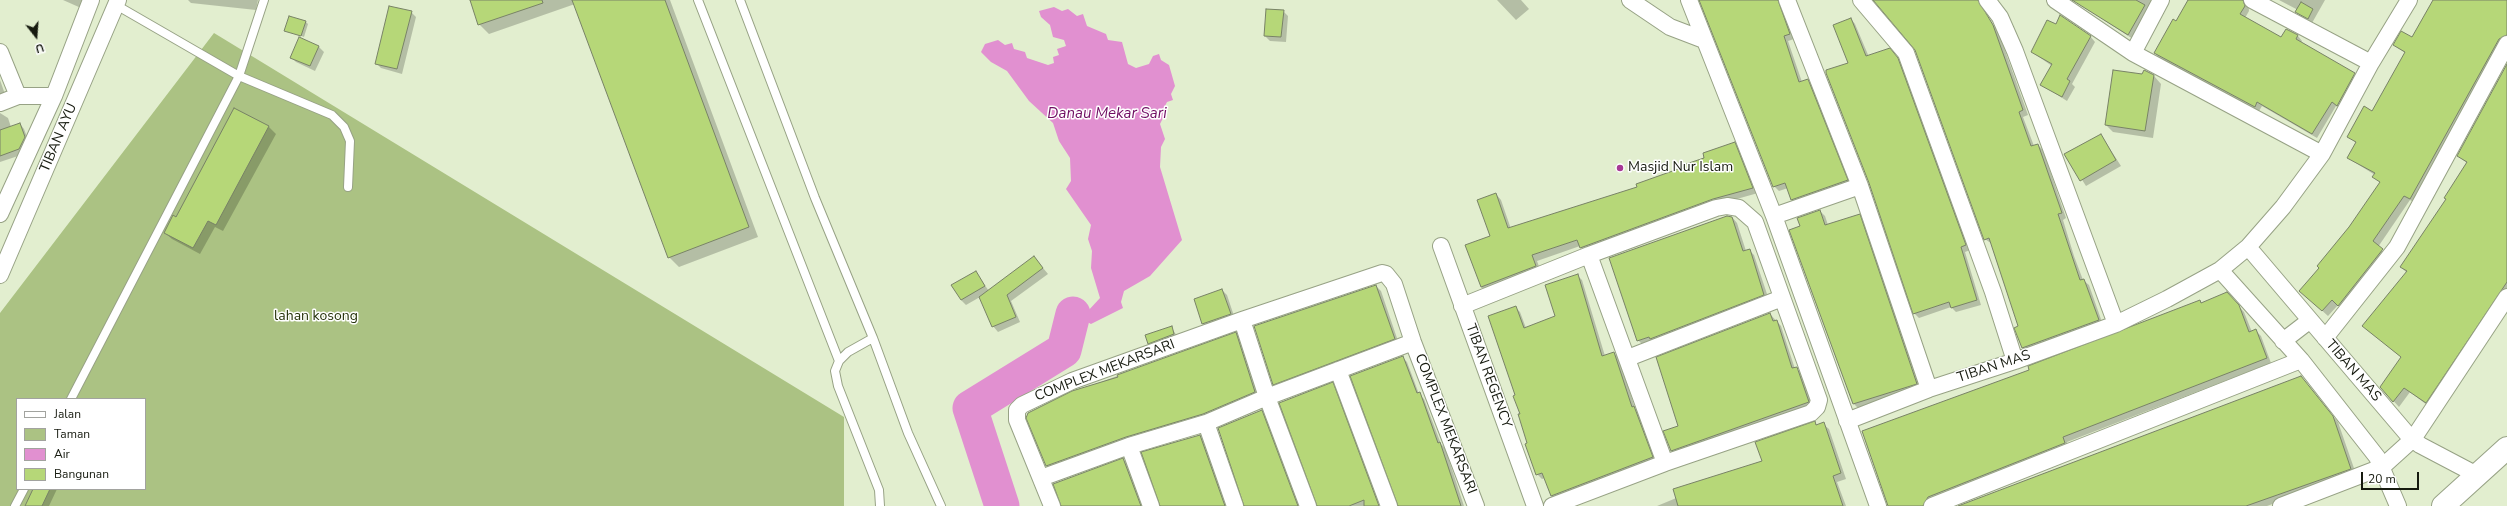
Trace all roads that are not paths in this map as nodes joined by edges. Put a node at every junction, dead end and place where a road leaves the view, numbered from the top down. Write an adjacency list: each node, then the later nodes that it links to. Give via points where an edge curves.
1 (91, 0): 22 (street, TIBAN AYU)
2 (264, 0): 20 (lane)
3 (698, 0): 46 (lane)
4 (740, 0): 40 (lane, via 815,198)
5 (1630, 0): 15 (street, via 1670,27)
6 (1689, 0): 15 (street)
7 (1787, 0): 25 (street)
8 (1860, 0): 47 (street, via 1906,53 1993,292)
9 (1987, 0): 39 (street, via 2000,17 2016,51)
10 (2055, 0): 18 (street)
11 (2161, 0): 18 (street)
12 (2252, 0): 19 (street)
13 (2409, 0): 19 (street, TIBAN MAS)
14 (117, 3): 20 (lane); 33 (street, TIBAN AYU)
15 (1704, 40): 28 (street)
16 (2507, 44): 41 (street, via 2397,247)
17 (0, 52): 21 (street)
18 (2133, 53): 24 (street)
19 (2371, 63): 24 (street, TIBAN MAS)
20 (239, 76): 26 (lane, via 312,105 332,115 344,127 350,141); 51 (lane)
21 (18, 96): 22 (street); 23 (street)
22 (54, 96): 27 (street, TIBAN AYU)
23 (0, 103)
24 (2322, 154): 30 (street, TIBAN MAS, via 2283,208)
25 (1860, 186): 28 (street); 49 (street)
26 (348, 187)
27 (0, 214)
28 (1774, 216): 52 (street)
29 (1441, 246): 36 (street, TIBAN REGENCY)
30 (2248, 247): 32 (street, TIBAN MAS); 38 (street, TIBAN MAS)
31 (1589, 255): 35 (street, via 1716,208 1739,208 1754,222); 36 (street); 44 (street)
32 (2220, 270): 39 (street, TIBAN MAS); 42 (street)
33 (0, 275)
34 (2507, 297): 54 (street)
35 (1782, 298): 44 (street); 57 (street, via 1819,400 1817,407 1811,413)
36 (1462, 306): 71 (street, TIBAN REGENCY)
37 (1242, 320): 43 (street, COMPLEX MEKARSARI, via 1382,273 1394,284); 50 (street); 60 (street, COMPLEX MEKARSARI, via 1072,382 1022,405 1017,410 1017,420)
38 (2309, 321): 41 (street, TIBAN MAS); 42 (street)
39 (2116, 324): 47 (street, TIBAN MAS)
40 (873, 338): 46 (lane, via 848,352); 64 (lane, via 908,433)
41 (2324, 338): 54 (street, TIBAN MAS)
42 (2283, 341): 45 (street)
43 (1413, 342): 48 (street, COMPLEX MEKARSARI); 70 (street, COMPLEX MEKARSARI)
44 (1628, 358): 57 (street)
45 (2301, 360): 58 (street); 74 (street)
46 (839, 361): 63 (lane, via 835,371 838,386 879,490)
47 (2015, 361): 49 (street, TIBAN MAS)
48 (1338, 370): 50 (street, COMPLEX MEKARSARI); 69 (street)
49 (1929, 389): 52 (street, TIBAN MAS)
50 (1267, 397): 53 (street, COMPLEX MEKARSARI); 68 (street)
51 (72, 398)
52 (1848, 421): 73 (street)
53 (1206, 423): 55 (street, COMPLEX MEKARSARI); 67 (street)
54 (2413, 439): 58 (street); 59 (street, TIBAN MAS)
55 (1129, 446): 60 (street, COMPLEX MEKARSARI); 66 (street)
56 (2507, 448): 59 (highway)
57 (1665, 463): 72 (street)
58 (2382, 467): 75 (street); 76 (street)
59 (2477, 476): 77 (highway)
60 (1041, 478): 65 (street, COMPLEX MEKARSARI)
61 (23, 490): 62 (lane)
62 (15, 506)
63 (880, 506)
64 (941, 506)
65 (1052, 506)
66 (1151, 506)
67 (1235, 506)
68 (1308, 506)
69 (1388, 506)
70 (1476, 506)
71 (1535, 506)
72 (1552, 506)
73 (1878, 506)
74 (1932, 506)
75 (2281, 506)
76 (2398, 506)
77 (2442, 506)

